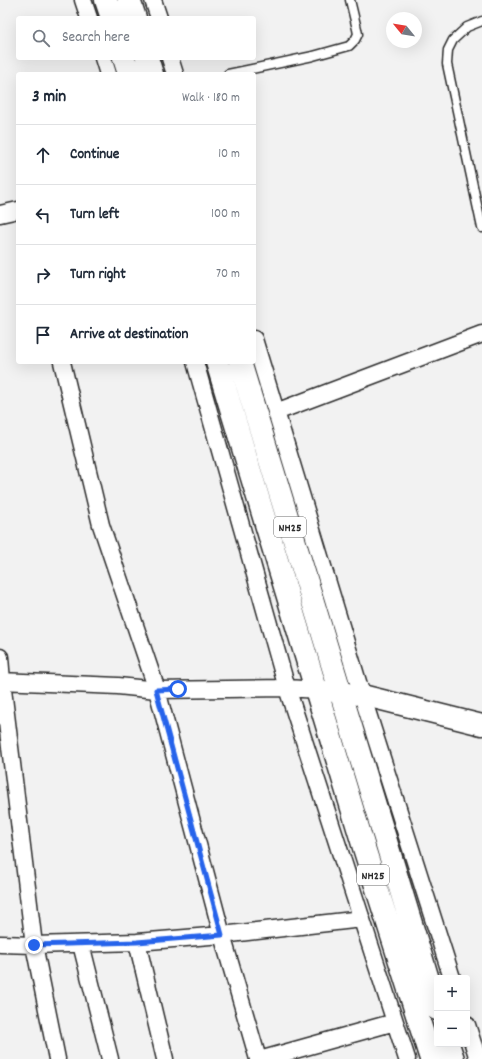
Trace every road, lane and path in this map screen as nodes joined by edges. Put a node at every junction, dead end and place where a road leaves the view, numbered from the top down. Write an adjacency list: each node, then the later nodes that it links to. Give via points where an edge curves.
1 (83, 0): 6 (street)
2 (106, 0): 7 (highway)
3 (129, 0): 8 (highway)
4 (153, 0): 9 (street)
5 (350, 0): 19 (lane, via 358,34 349,46)
6 (88, 16)
7 (111, 16)
8 (134, 16)
9 (157, 16)
10 (482, 21): 22 (lane, via 467,27 453,40 448,50 447,64)
11 (104, 60): 15 (street)
12 (125, 60): 16 (highway)
13 (148, 60): 17 (highway)
14 (171, 60): 18 (street)
15 (107, 72)
16 (128, 72)
17 (151, 72)
18 (174, 72)
19 (237, 72)
20 (16, 210): 21 (street)
21 (0, 214)
22 (482, 228)
23 (482, 334): 29 (street)
24 (256, 346): 29 (street)
25 (62, 364): 33 (street, via 101,525)
26 (196, 364): 32 (street)
27 (218, 364): 34 (highway, NH25)
28 (241, 364): 35 (highway, NH25)
29 (276, 412): 36 (street)
30 (0, 657): 31 (street)
31 (1, 681): 33 (street); 43 (street)
32 (287, 688): 33 (street); 34 (street); 38 (street)
33 (156, 690): 39 (street)
34 (317, 690): 35 (street); 55 (highway, NH25)
35 (341, 692): 36 (street); 45 (highway, NH25)
36 (362, 695): 37 (street); 44 (street)
37 (482, 725)
38 (362, 920): 39 (street); 46 (street)
39 (222, 935): 40 (street); 52 (street)
40 (137, 942): 42 (street); 51 (street)
41 (0, 944): 43 (street)
42 (81, 944): 43 (street); 50 (street)
43 (34, 945): 49 (street)
44 (451, 975)
45 (434, 998)
46 (395, 1022): 53 (street); 54 (street)
47 (470, 1034): 57 (street)
48 (449, 1047): 56 (highway)
49 (57, 1059)
50 (110, 1059)
51 (165, 1059)
52 (258, 1059)
53 (263, 1059)
54 (407, 1059)
55 (431, 1059)
56 (453, 1059)
57 (478, 1059)

